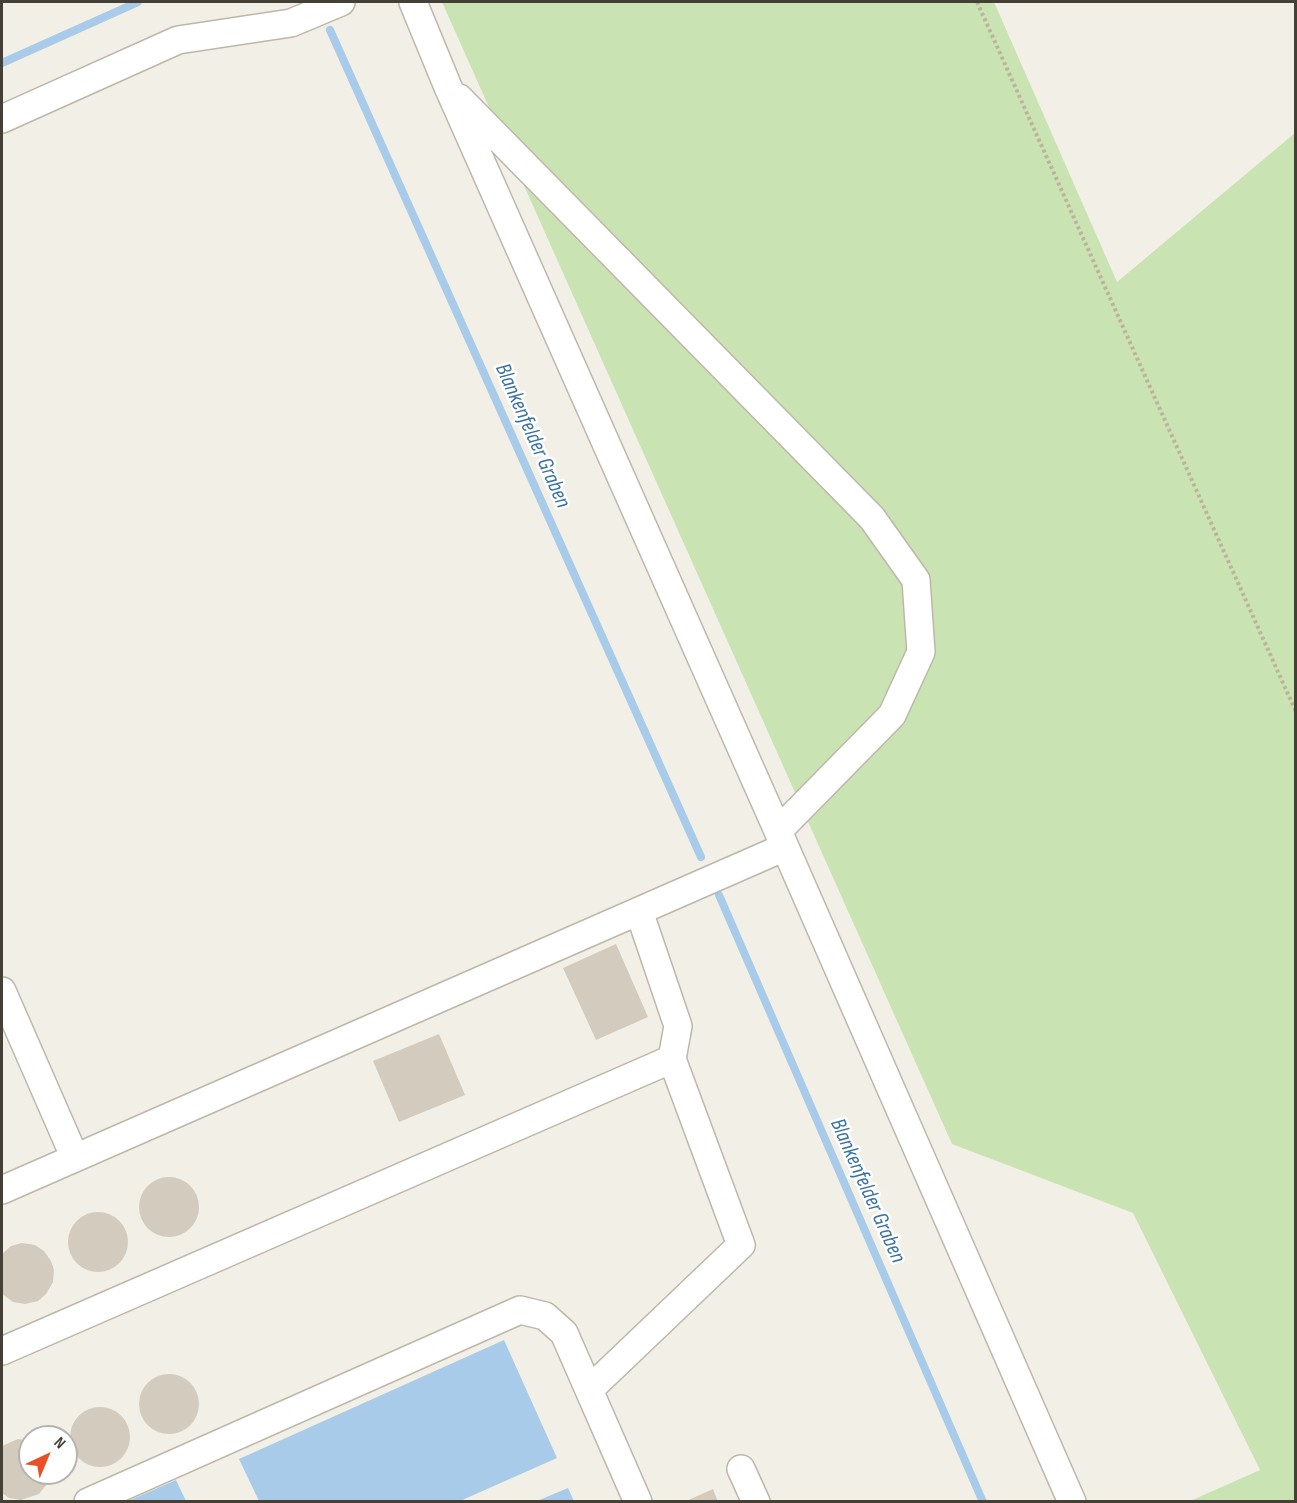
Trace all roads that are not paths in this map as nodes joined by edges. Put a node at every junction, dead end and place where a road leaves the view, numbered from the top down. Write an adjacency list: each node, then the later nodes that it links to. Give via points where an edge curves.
1 (341, 2): 4 (lane, via 291,23 178,40)
2 (413, 2): 3 (lane)
3 (448, 87): 5 (lane); 5 (lane, via 872,518 916,580 921,652 892,715)
4 (2, 119)
5 (782, 839): 6 (lane); 17 (lane)
6 (639, 911): 8 (lane, via 678,1026); 9 (lane)
7 (2, 991): 9 (lane)
8 (672, 1059): 11 (lane); 12 (lane, via 741,1245)
9 (75, 1158): 10 (lane)
10 (2, 1190)
11 (2, 1351)
12 (589, 1390): 14 (lane, via 564,1333 545,1316 519,1310); 15 (lane)
13 (741, 1469): 16 (lane)
14 (88, 1502)
15 (638, 1502)
16 (756, 1502)
17 (1072, 1502)

